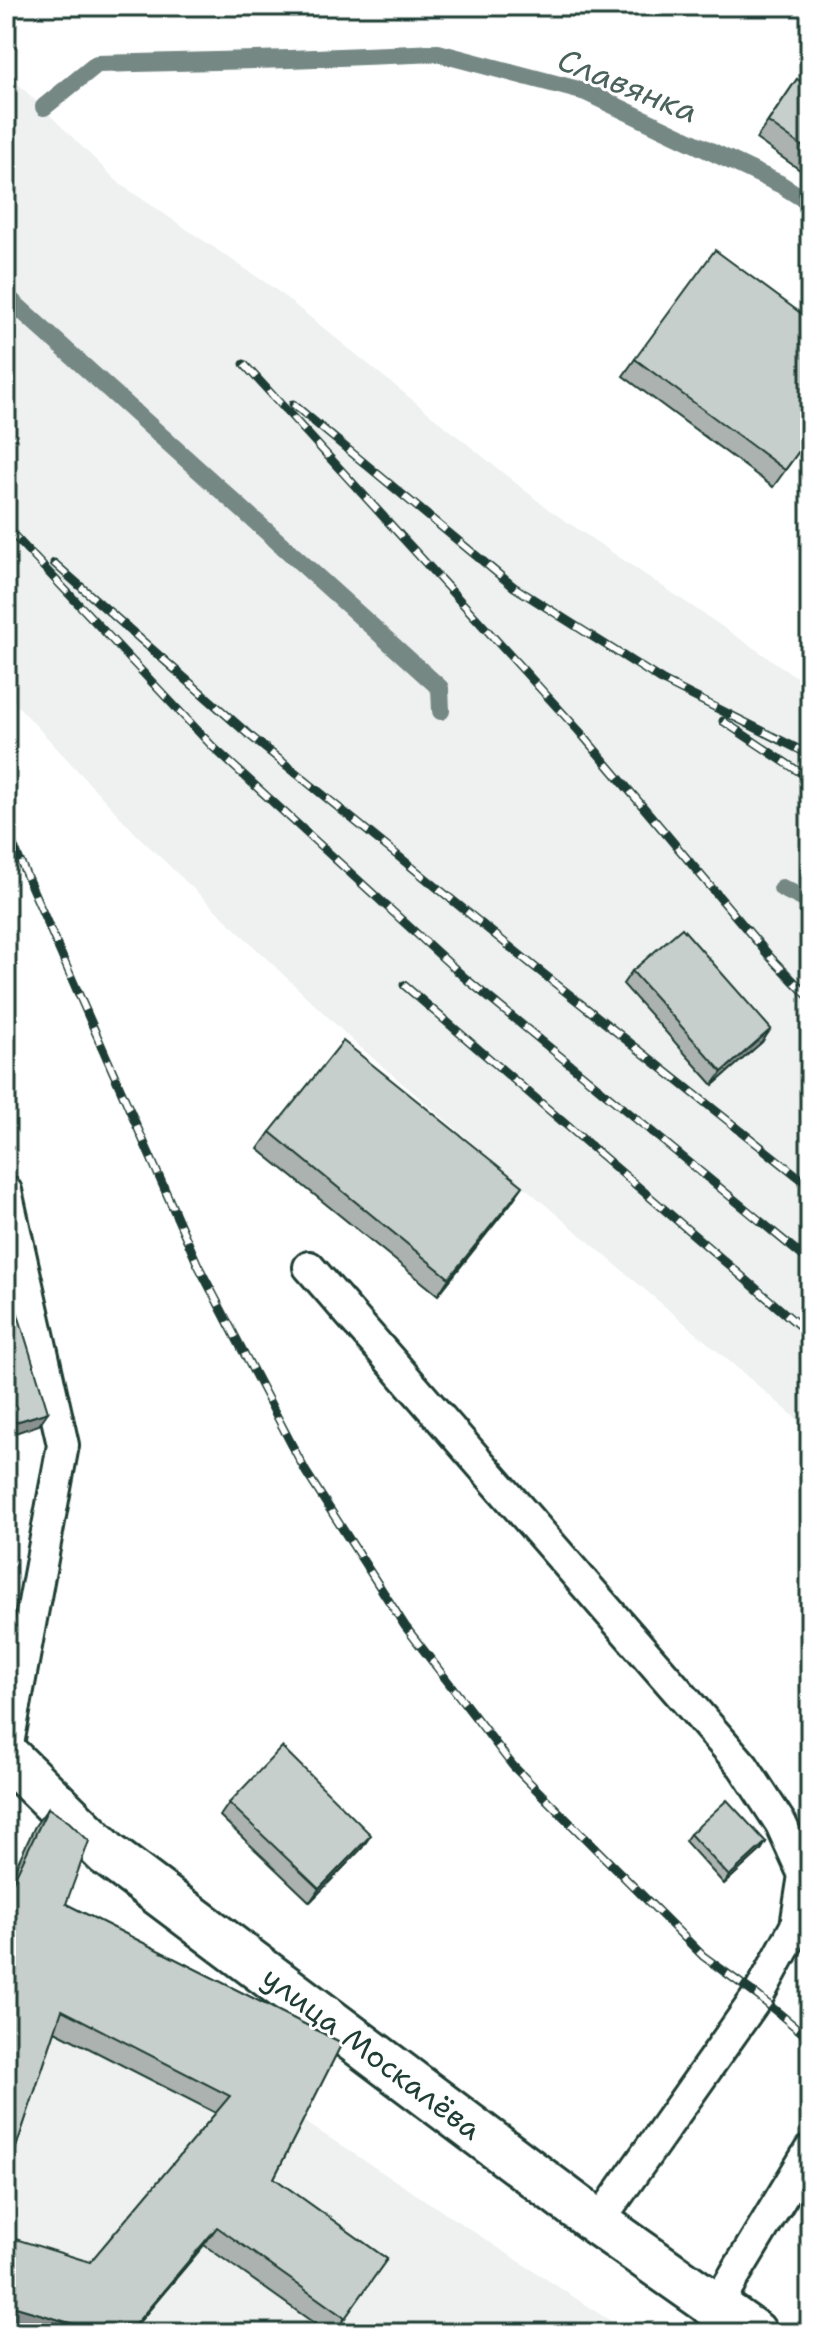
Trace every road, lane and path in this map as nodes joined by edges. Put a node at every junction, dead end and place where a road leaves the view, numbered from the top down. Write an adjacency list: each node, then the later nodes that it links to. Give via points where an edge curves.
1 (6, 1191): 3 (lane, via 63,1445)
2 (309, 1267): 5 (lane, via 743,1766 781,1824 804,1875 796,1926 758,1996)
3 (6, 1755): 5 (street, улица Москалёва, via 107,1854)
4 (810, 2150): 6 (lane)
5 (598, 2223): 6 (street, улица Москалёва)
6 (716, 2306): 7 (street, улица Москалёва)
7 (754, 2333)

